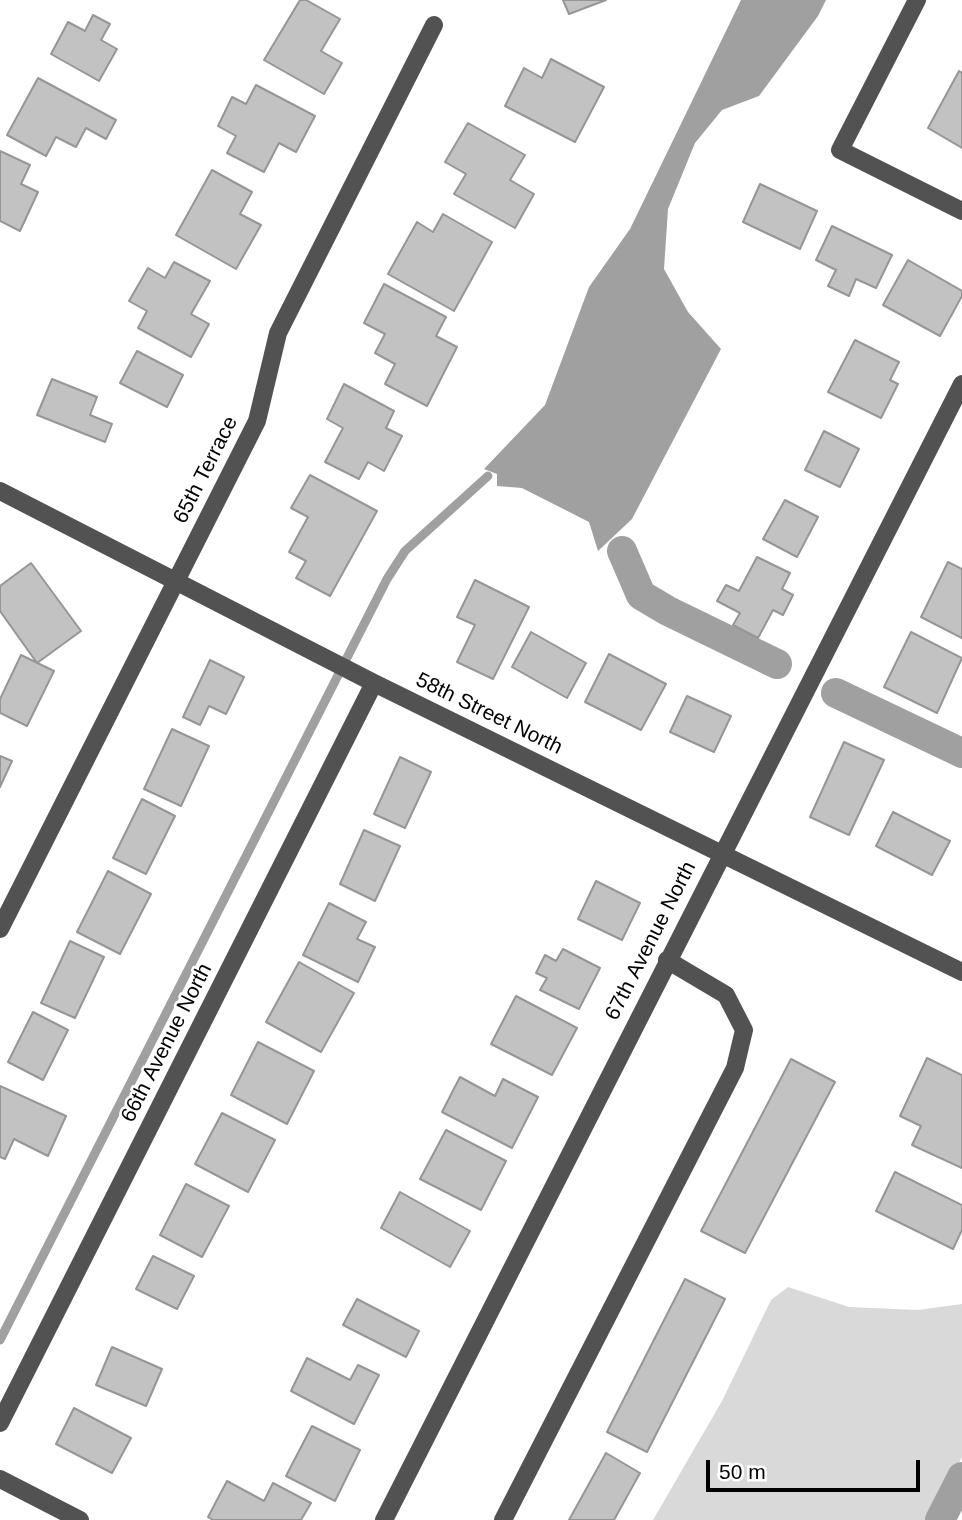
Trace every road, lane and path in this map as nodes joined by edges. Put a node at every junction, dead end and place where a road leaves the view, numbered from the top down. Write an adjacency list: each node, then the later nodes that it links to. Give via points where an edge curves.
1 (917, 0): 3 (street, via 840,150)
2 (434, 25): 6 (street, 65th Terrace, via 278,333 257,421)
3 (962, 211)
4 (962, 384): 8 (street, 67th Avenue North)
5 (0, 491): 6 (street, 58th Street North)
6 (176, 582): 7 (street, 58th Street North); 9 (street, 65th Terrace)
7 (368, 679): 8 (street, 58th Street North); 12 (street, 66th Avenue North)
8 (720, 854): 10 (street, 67th Avenue North); 11 (street, 58th Street North)
9 (0, 929)
10 (667, 960): 15 (street, 67th Avenue North); 16 (street, via 726,995 744,1030 735,1068)
11 (962, 972)
12 (0, 1423)
13 (0, 1479): 14 (street)
14 (79, 1520)
15 (384, 1520)
16 (503, 1520)

